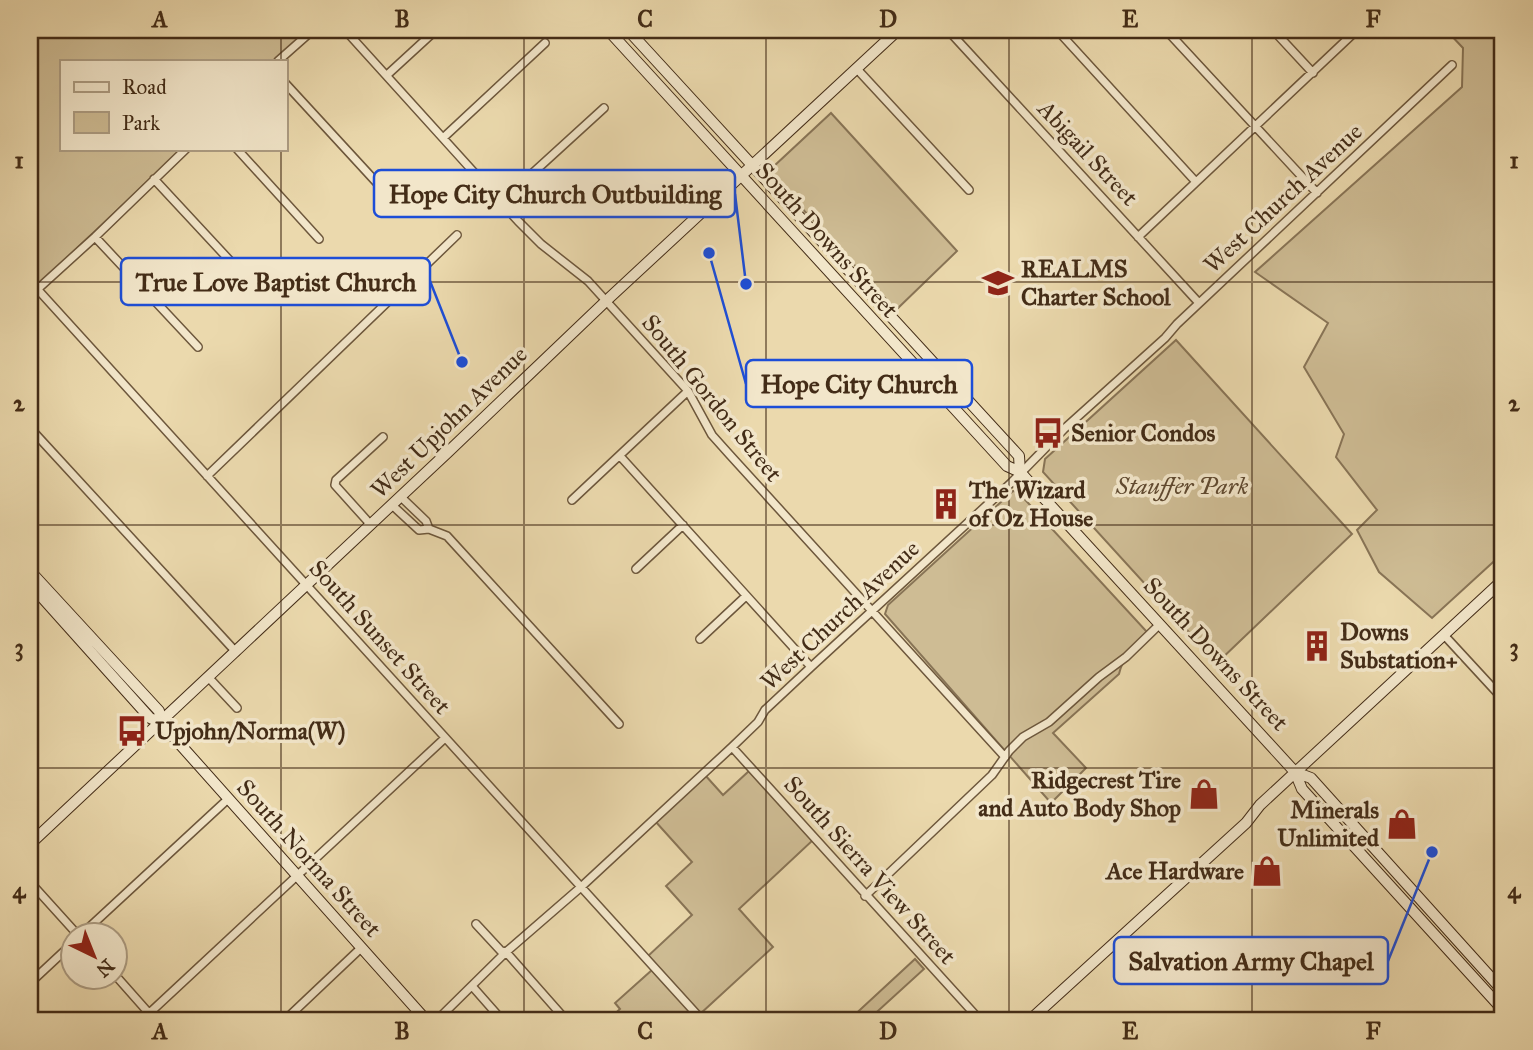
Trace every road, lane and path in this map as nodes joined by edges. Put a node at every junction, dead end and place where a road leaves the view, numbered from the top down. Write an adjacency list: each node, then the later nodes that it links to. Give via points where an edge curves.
1 (313, 30): 14 (street)
2 (345, 30): 18 (street, South Gordon Street)
3 (436, 30): 18 (street)
4 (608, 30): 12 (main road, South Downs Street)
5 (898, 30): 16 (main road, West Upjohn Avenue)
6 (948, 30): 34 (street, Abigail Street)
7 (1057, 30): 28 (street)
8 (1166, 30): 21 (street)
9 (1273, 30): 17 (street)
10 (1357, 30): 17 (street)
11 (631, 31): 12 (street); 25 (main road, South Downs Street)
12 (620, 42): 26 (main road, South Downs Street)
13 (545, 43): 22 (street)
14 (279, 60)
15 (1452, 65): 31 (street, West Church Avenue)
16 (856, 68): 25 (main road, West Upjohn Avenue); 30 (street)
17 (1313, 73): 21 (street)
18 (387, 75): 22 (street, South Gordon Street)
19 (287, 85): 29 (street)
20 (604, 108): 32 (street)
21 (1255, 127): 28 (street); 31 (street)
22 (443, 138): 32 (street, South Gordon Street)
23 (185, 150): 27 (street)
24 (238, 150): 36 (street)
25 (754, 166): 26 (main road, West Upjohn Avenue); 48 (main road, South Downs Street, via 1018,456)
26 (741, 176): 41 (main road, West Upjohn Avenue); 48 (main road, South Downs Street, via 1007,466)
27 (154, 179): 35 (street); 39 (street)
28 (1196, 182): 34 (street)
29 (377, 183)
30 (969, 190)
31 (1317, 193): 42 (street, West Church Avenue)
32 (501, 202): 41 (street, South Gordon Street)
33 (457, 234): 49 (street)
34 (1138, 236): 42 (street, Abigail Street)
35 (95, 237): 38 (street); 43 (street)
36 (320, 239)
37 (30, 281): 38 (street, South Sunset Street)
38 (38, 290): 40 (street); 49 (street, South Sunset Street)
39 (259, 292)
40 (30, 296)
41 (606, 301): 44 (street, South Gordon Street); 50 (main road, West Upjohn Avenue)
42 (1199, 303): 48 (street, West Church Avenue)
43 (198, 347)
44 (688, 391): 47 (street); 62 (street, South Gordon Street, via 712,435)
45 (30, 428): 66 (street)
46 (383, 437): 53 (street, via 335,485)
47 (620, 456): 51 (street); 54 (street)
48 (1020, 472): 62 (street, West Church Avenue); 63 (main road, South Downs Street)
49 (207, 476): 60 (street, South Sunset Street)
50 (401, 496): 52 (main road, West Upjohn Avenue); 55 (street)
51 (572, 500)
52 (393, 505): 53 (main road, West Upjohn Avenue); 55 (street, via 419,530)
53 (372, 524): 60 (main road, West Upjohn Avenue)
54 (682, 526): 56 (street); 61 (street)
55 (429, 529): 72 (street, via 447,536)
56 (636, 569)
57 (30, 571): 71 (main road, South Norma Street, via 159,711)
58 (1503, 580): 64 (main road)
59 (30, 584): 71 (main road, South Norma Street, via 150,718)
60 (307, 586): 66 (main road, West Upjohn Avenue); 73 (street, South Sunset Street)
61 (746, 596): 65 (street); 67 (street)
62 (873, 612): 67 (street, West Church Avenue); 75 (street, South Gordon Street)
63 (1160, 624): 75 (street); 76 (main road, South Downs Street)
64 (1444, 635): 69 (street); 76 (main road)
65 (701, 639)
66 (236, 652): 68 (main road, West Upjohn Avenue)
67 (811, 667): 74 (street, West Church Avenue)
68 (209, 678): 70 (street); 71 (main road, West Upjohn Avenue)
69 (1503, 699)
70 (237, 708)
71 (160, 723): 77 (main road, South Norma Street); 78 (main road, West Upjohn Avenue)
72 (620, 724)
73 (445, 738): 79 (street); 81 (street, South Sunset Street)
74 (732, 747): 81 (street, West Church Avenue); 82 (street, South Sierra View Street)
75 (1005, 757): 82 (street, via 992,775)
76 (1296, 772): 92 (main road, via 1311,778); 93 (main road, via 1302,789); 104 (main road)
77 (228, 799): 79 (main road, South Norma Street); 84 (street)
78 (30, 844)
79 (297, 876): 86 (main road, South Norma Street); 94 (street)
80 (30, 882): 83 (street)
81 (581, 887): 87 (street, West Church Avenue); 102 (street, South Sunset Street)
82 (865, 896): 103 (street, South Sierra View Street)
83 (67, 920)
84 (95, 920)
85 (476, 924): 87 (street)
86 (361, 948): 97 (street); 98 (main road, South Norma Street)
87 (506, 952): 90 (street, West Church Avenue); 101 (street)
88 (60, 955): 89 (street)
89 (30, 983)
90 (471, 986): 99 (street, West Church Avenue); 100 (street)
91 (128, 990): 94 (street)
92 (1503, 991)
93 (1503, 1010)
94 (149, 1013): 95 (street); 96 (street)
95 (142, 1020)
96 (155, 1020)
97 (285, 1020)
98 (426, 1020)
99 (437, 1020)
100 (502, 1020)
101 (566, 1020)
102 (702, 1020)
103 (980, 1020)
104 (1030, 1020)

